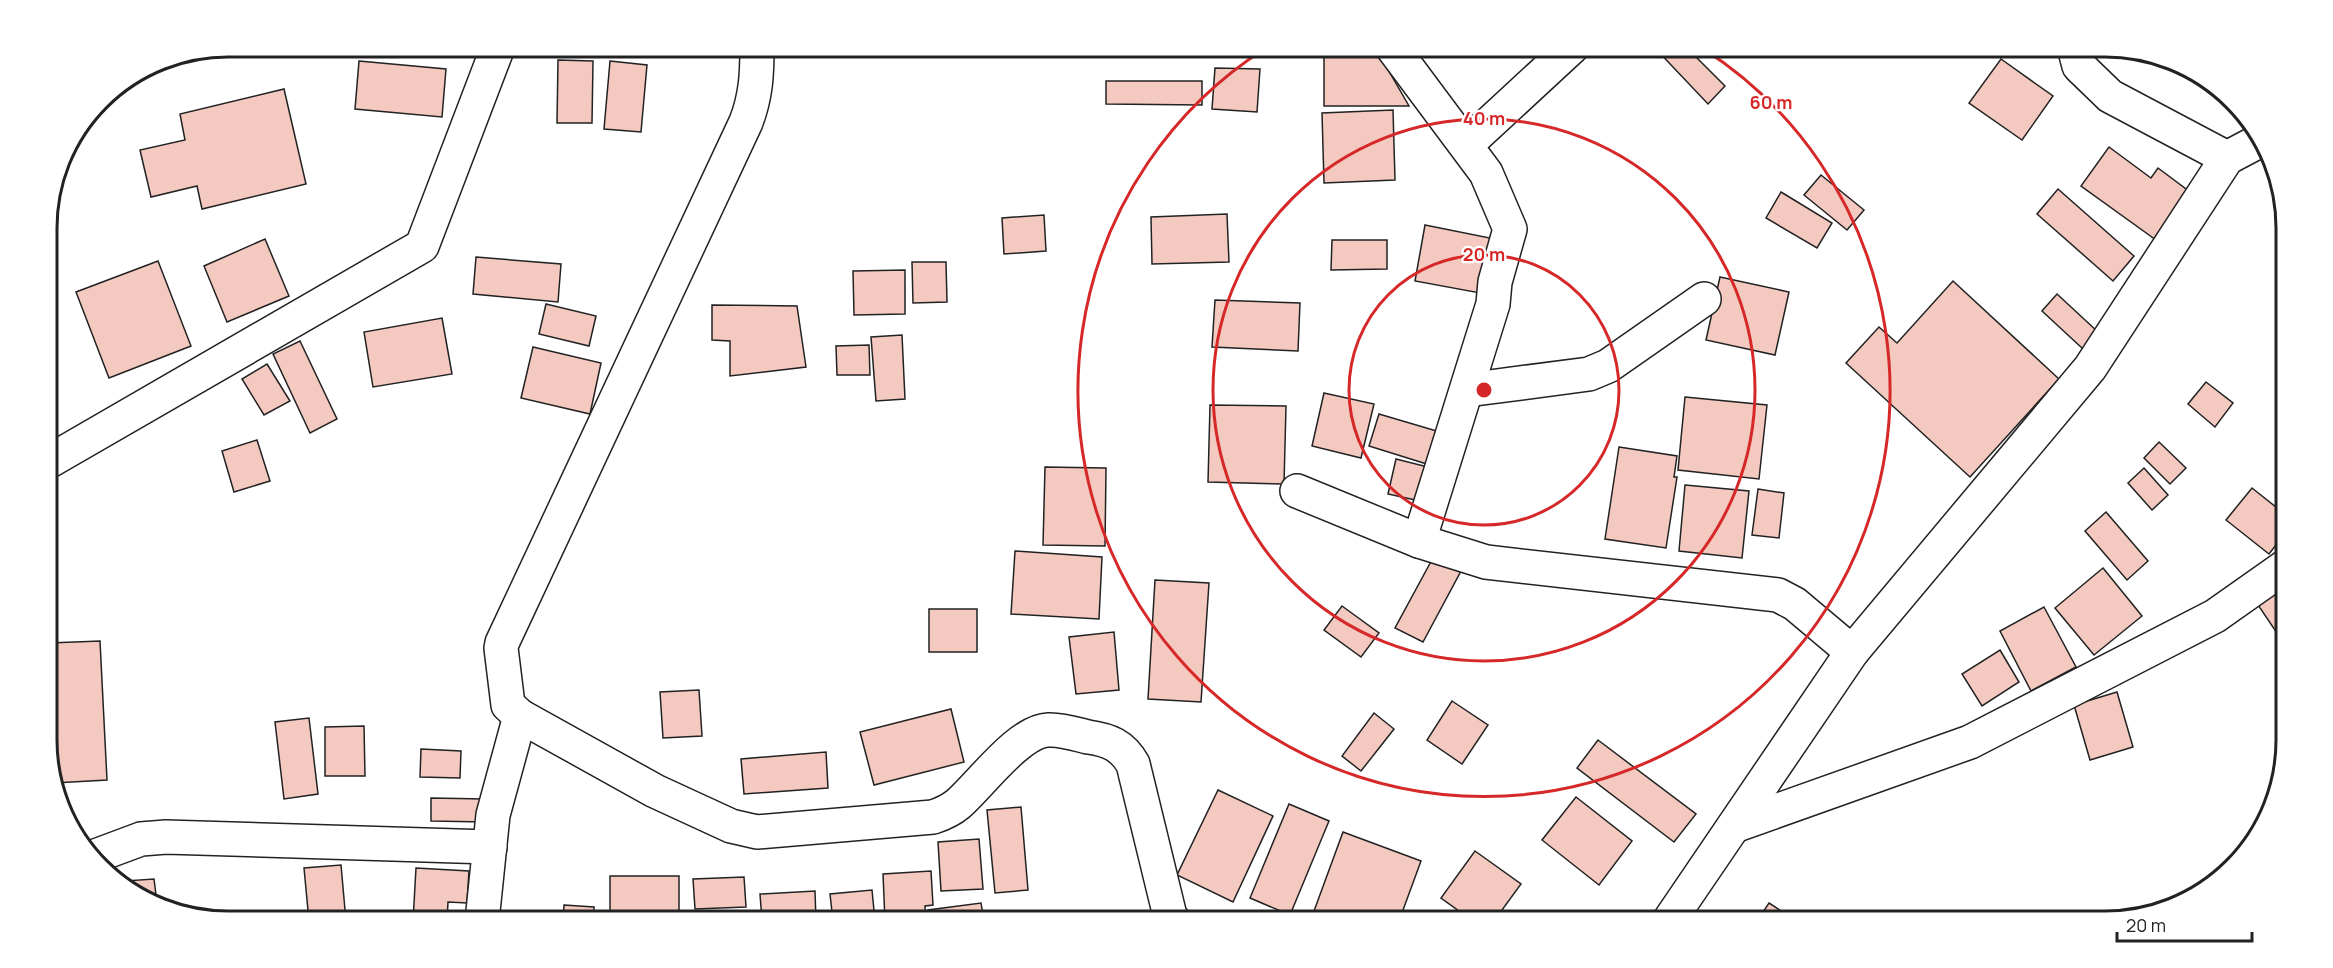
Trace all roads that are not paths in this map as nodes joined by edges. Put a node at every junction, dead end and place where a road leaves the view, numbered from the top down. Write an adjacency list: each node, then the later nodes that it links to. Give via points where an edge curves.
1 (494, 57): 11 (street, via 422,246)
2 (757, 57): 16 (street, via 756,89 746,122 501,648)
3 (1400, 57): 7 (street)
4 (1560, 57): 7 (street)
5 (2077, 57): 8 (street, via 2079,66 2110,96)
6 (2254, 144): 8 (street)
7 (1466, 145): 10 (street, via 1486,173 1510,229)
8 (2227, 158): 15 (street, via 2090,368)
9 (1704, 299): 10 (street, via 1608,366 1589,374)
10 (1467, 390): 13 (street)
11 (57, 457)
12 (1297, 491): 13 (street)
13 (1419, 542): 15 (street, via 1500,565 1778,595 1795,604)
14 (2276, 573): 17 (street, via 2215,616 1970,742)
15 (1852, 652): 17 (street)
16 (514, 711): 18 (street); 21 (street, via 655,791 731,826 757,832 933,817 956,806 1018,744 1037,732 1049,729 1106,740 1127,754 1132,764)
17 (1734, 825): 22 (street)
18 (490, 847): 19 (street, via 166,837 141,839); 20 (street)
19 (100, 854)
20 (483, 911)
21 (1169, 911)
22 (1676, 911)

